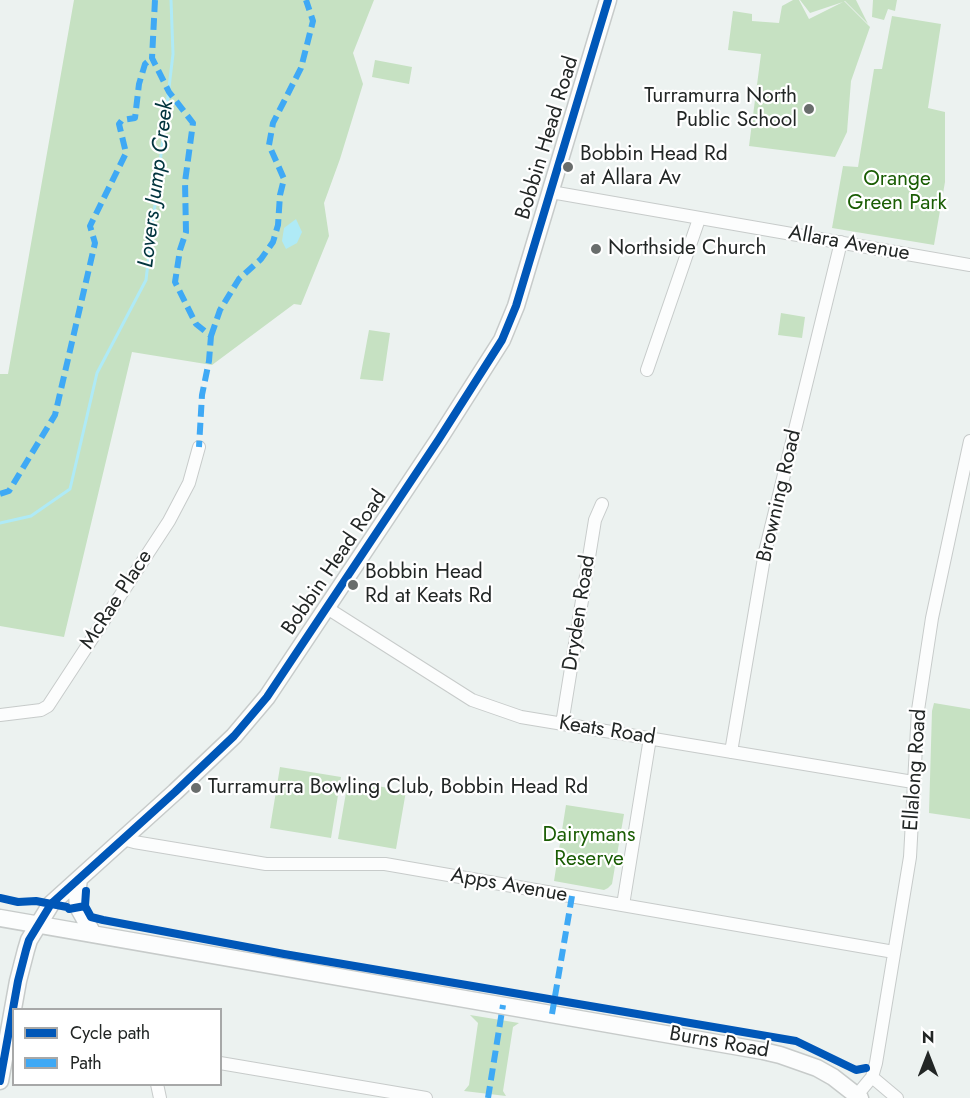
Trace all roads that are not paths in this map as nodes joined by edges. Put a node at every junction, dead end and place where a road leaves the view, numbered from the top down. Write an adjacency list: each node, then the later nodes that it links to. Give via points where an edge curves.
1 (608, 0): 2 (main road, Bobbin Head Road)
2 (551, 192): 3 (street, Allara Avenue); 10 (main road, Bobbin Head Road, via 516,306 501,340)
3 (699, 219): 4 (street, Allara Avenue); 6 (street)
4 (841, 243): 5 (street, Allara Avenue); 14 (street, Browning Road, via 765,552)
5 (970, 266)
6 (648, 370)
7 (970, 441): 15 (street, Ellalong Road, via 932,618 918,710)
8 (199, 447): 11 (street, McRae Place, via 189,483 169,521 48,706)
9 (602, 504): 12 (street, Dryden Road, via 595,520)
10 (327, 608): 12 (street, Keats Road, via 472,700 521,717); 16 (main road, Bobbin Head Road, via 251,717)
11 (0, 715)
12 (562, 724): 13 (street, Keats Road)
13 (650, 738): 14 (street, Keats Road); 18 (street)
14 (731, 752): 15 (street, Keats Road)
15 (914, 782): 22 (street, Ellalong Road, via 910,857)
16 (123, 839): 17 (main road, Bobbin Head Road); 18 (street, Apps Avenue, via 266,864 385,864)
17 (79, 879): 20 (main road, Bobbin Head Road, via 51,904); 21 (main road, via 78,908)
18 (622, 905): 22 (street, Apps Avenue)
19 (0, 918): 20 (main road, Burns Road)
20 (38, 925): 21 (main road, Burns Road); 23 (main road, Bobbin Head Road, via 26,951)
21 (93, 934): 29 (main road, Burns Road, via 763,1051 817,1068)
22 (894, 952): 27 (street, Ellalong Road)
23 (14, 1008)
24 (12, 1023): 25 (main road, Bobbin Head Road)
25 (10, 1042): 28 (main road, Bobbin Head Road)
26 (222, 1063): 30 (street)
27 (872, 1077): 29 (street, Ellalong Road); 31 (street)
28 (0, 1082)
29 (858, 1096)
30 (426, 1098)
31 (897, 1098)

